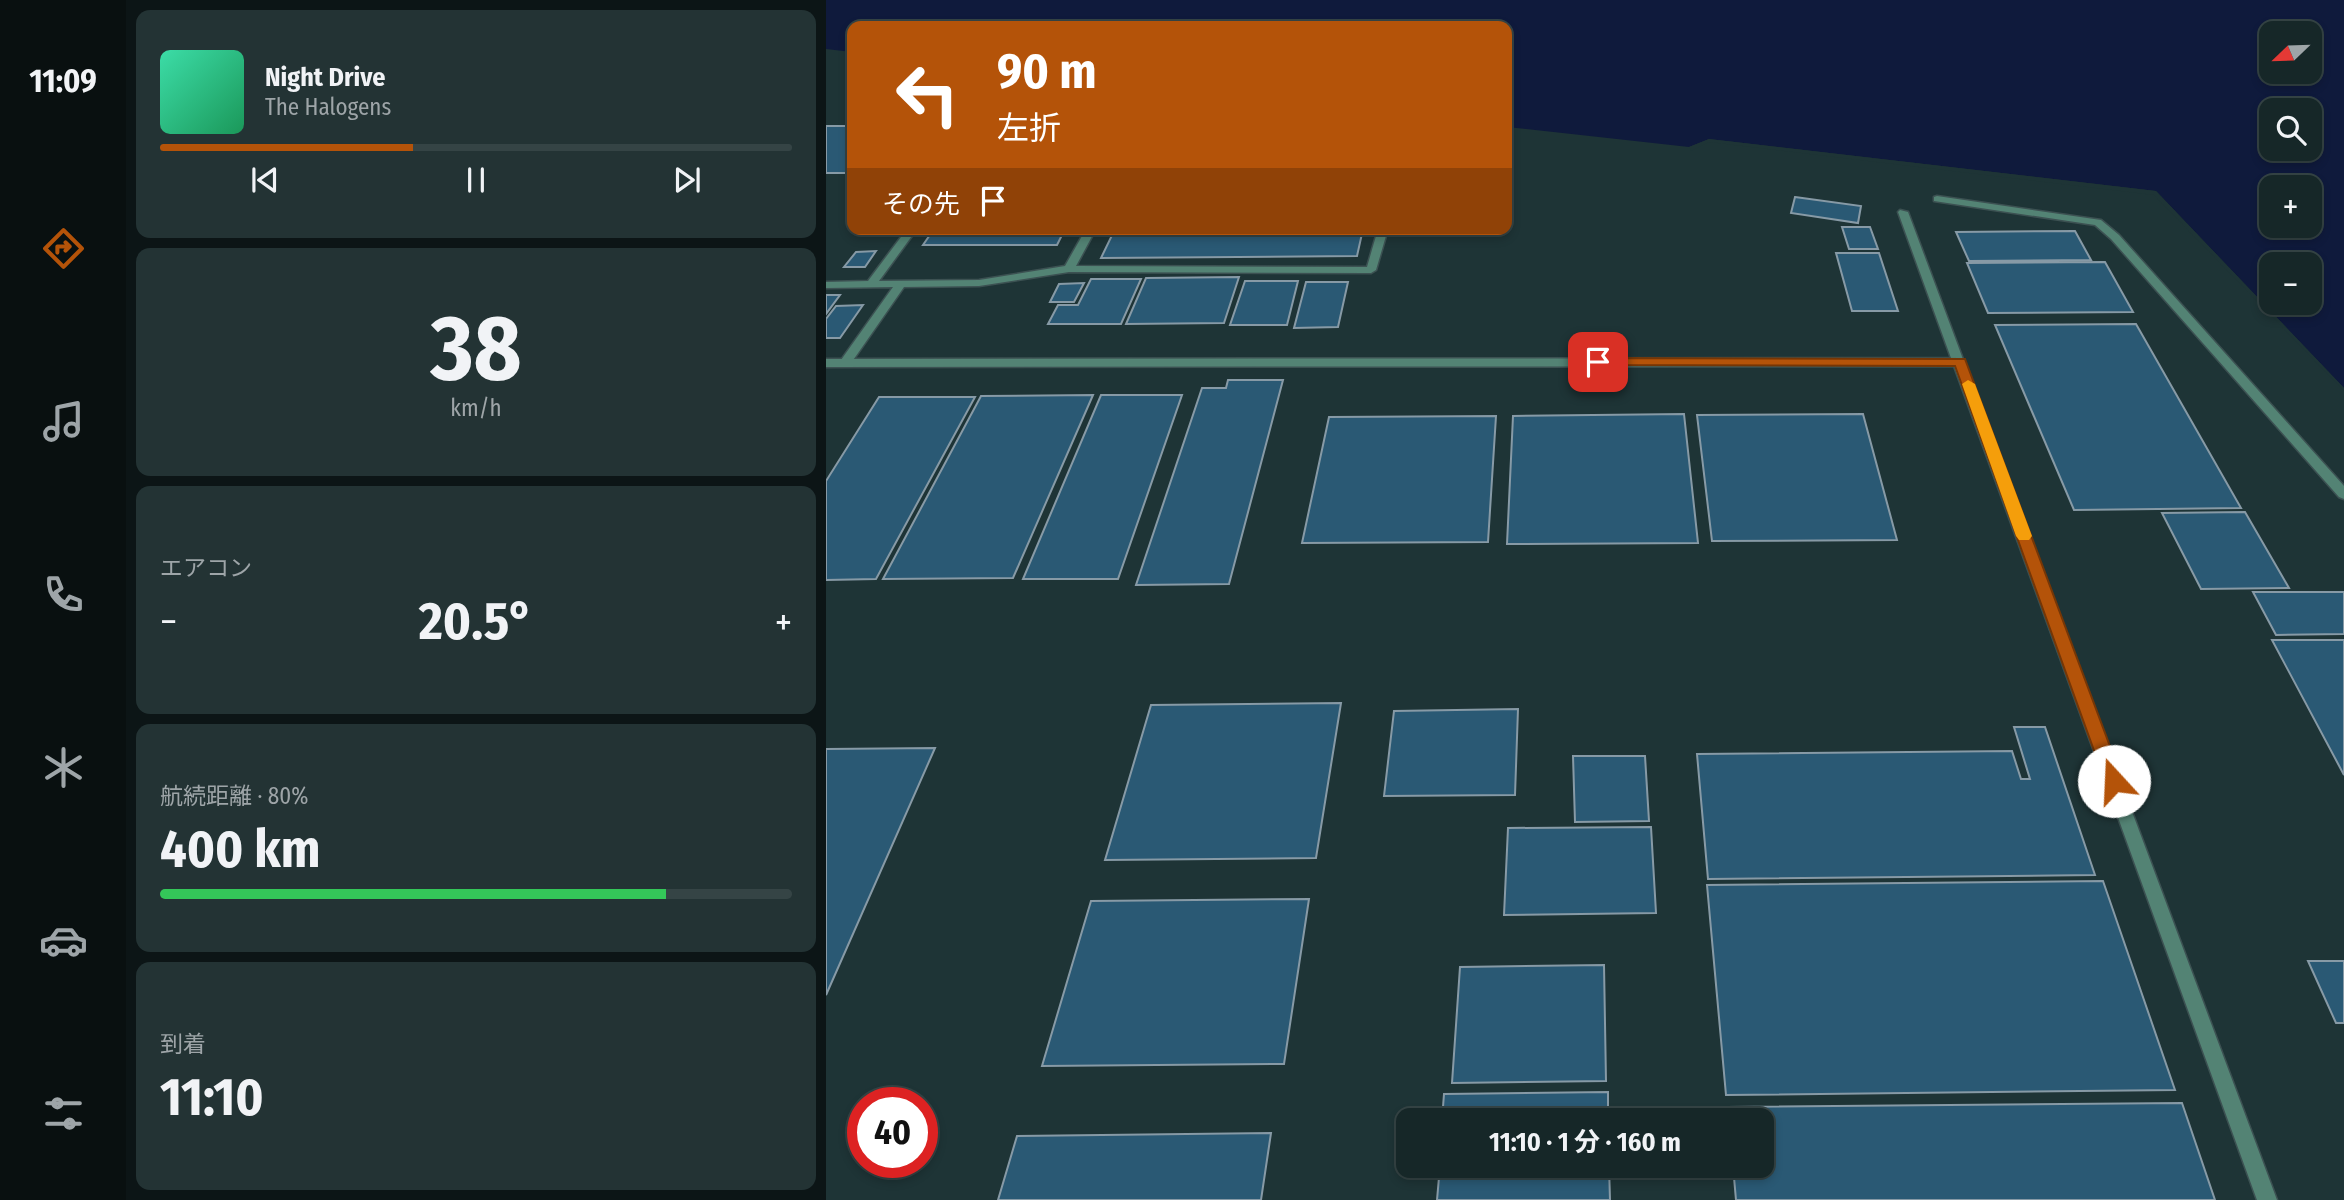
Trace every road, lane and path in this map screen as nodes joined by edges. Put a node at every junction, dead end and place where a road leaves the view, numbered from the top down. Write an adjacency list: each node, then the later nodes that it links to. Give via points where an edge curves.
1 (1937, 199): 13 (street, via 2098,222)
2 (1903, 212): 10 (street)
3 (908, 235): 8 (street)
4 (1088, 235): 6 (street)
5 (1381, 235): 6 (street, via 1371,270)
6 (1069, 269): 9 (street, via 979,283)
7 (826, 285): 8 (street)
8 (871, 285): 9 (street)
9 (900, 285): 12 (street)
10 (1960, 362): 12 (street); 14 (street)
11 (826, 363): 12 (street)
12 (845, 363)
13 (2344, 494)
14 (2267, 1200)

